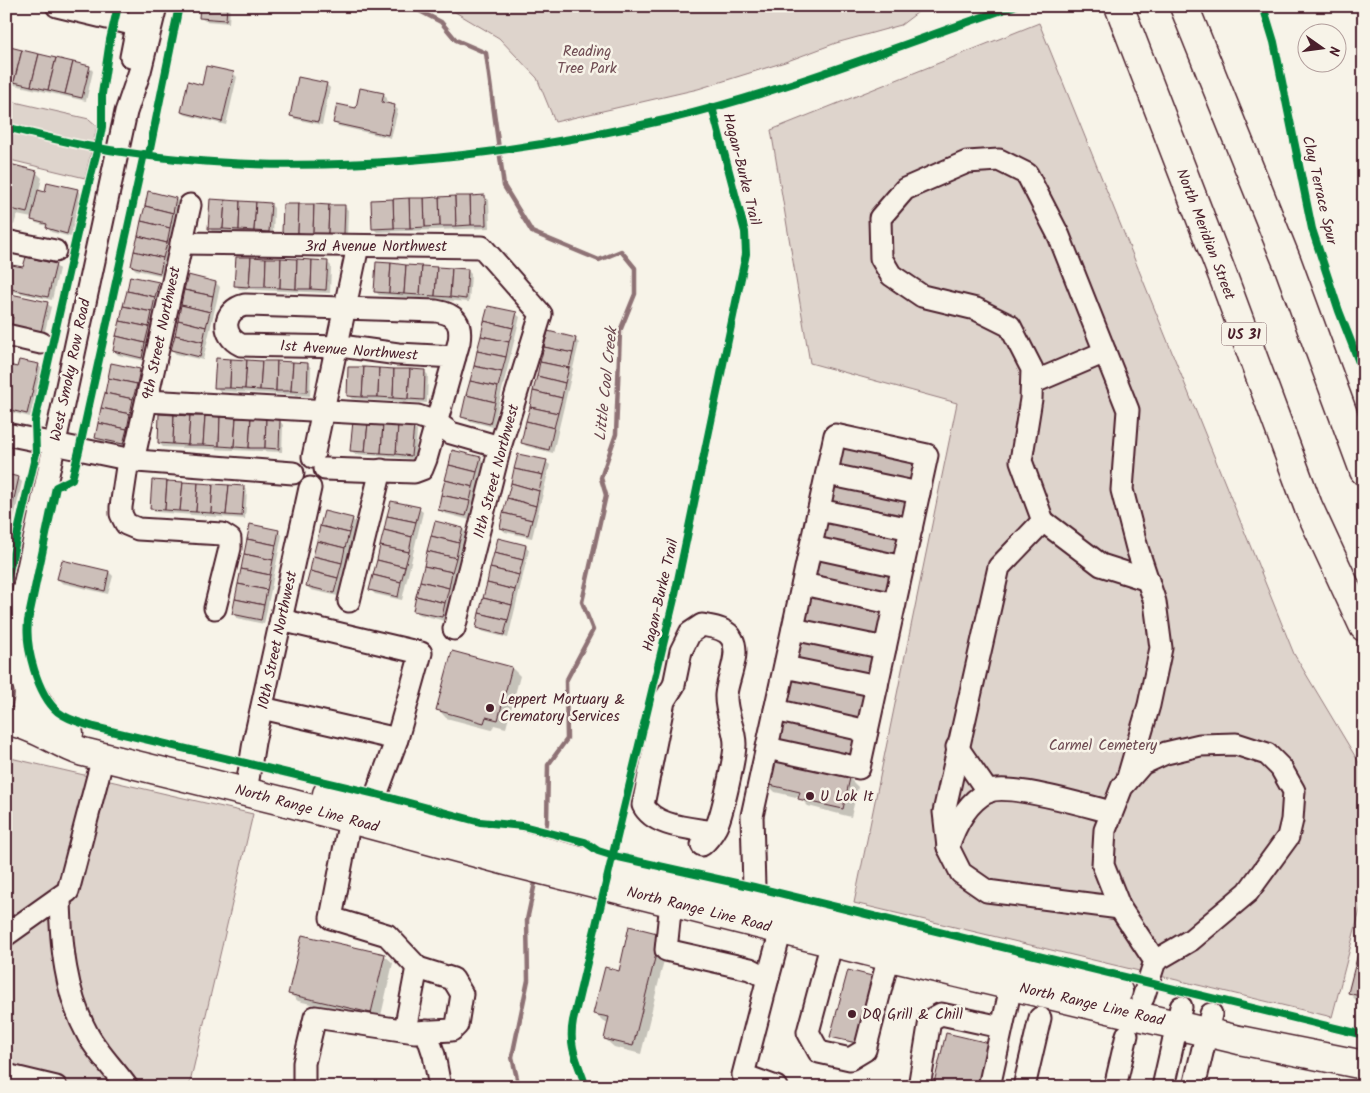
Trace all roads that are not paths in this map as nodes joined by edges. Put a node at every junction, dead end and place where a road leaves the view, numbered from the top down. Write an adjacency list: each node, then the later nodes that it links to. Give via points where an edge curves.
1 (57, 6): 5 (street)
2 (156, 6): 5 (street, West Smoky Row Road)
3 (1119, 6): 44 (main road, North Meridian Street / US 31, via 1308,506)
4 (1184, 6): 28 (main road, via 1286,262)
5 (143, 20): 23 (street, West Smoky Row Road)
6 (190, 205): 8 (street, 9th Street Northwest)
7 (6, 241): 10 (street)
8 (181, 243): 9 (street, 3rd Avenue Northwest); 19 (street, 9th Street Northwest)
9 (358, 246): 11 (street); 12 (street, 3rd Avenue Northwest, via 482,247)
10 (55, 251)
11 (346, 307): 15 (street); 15 (street, 1st Avenue Northwest, via 245,305 233,310 226,322 228,335 240,345); 17 (street, 1st Avenue Northwest, via 446,312 457,320 460,333)
12 (541, 314): 24 (street, 11th Street Northwest)
13 (6, 335): 14 (street)
14 (41, 343)
15 (337, 347): 17 (street, 1st Avenue Northwest); 20 (street)
16 (1105, 352): 18 (street); 18 (street, via 1059,236 1027,174 998,160 967,162 906,189 880,218 881,258 891,275 922,296 976,309 1010,326 1032,369); 38 (street, via 1128,410 1122,490)
17 (455, 357): 21 (street)
18 (1032, 383): 34 (street, via 1021,461)
19 (147, 401): 20 (street); 25 (street, 9th Street Northwest)
20 (324, 409): 21 (street, via 418,416); 26 (street)
21 (436, 422): 24 (street, via 451,433); 27 (street, via 422,469 414,472)
22 (6, 434): 23 (street)
23 (53, 445): 25 (street); 47 (street, West Smoky Row Road)
24 (500, 447): 45 (street, 11th Street Northwest)
25 (130, 460): 29 (street); 42 (street, 9th Street Northwest, via 121,507 126,524 138,529 222,534 230,540)
26 (319, 463): 27 (street); 29 (street, via 300,460); 31 (street, via 323,480)
27 (381, 470): 40 (street)
28 (1364, 471)
29 (294, 473): 31 (street, via 300,485)
30 (827, 474): 32 (street); 32 (street, via 835,434 927,455); 33 (street)
31 (310, 488): 43 (street, 10th Street Northwest)
32 (919, 493): 35 (street)
33 (819, 510): 35 (street); 36 (street)
34 (1043, 521): 38 (street, via 1101,565); 57 (street, via 999,567)
35 (911, 529): 37 (street)
36 (811, 547): 37 (street); 39 (street)
37 (903, 568): 41 (street)
38 (1148, 580): 60 (street, via 1156,602 1161,648)
39 (803, 584): 41 (street); 46 (street)
40 (349, 601)
41 (895, 604): 48 (street)
42 (215, 608)
43 (281, 620): 52 (street, 10th Street Northwest); 56 (street, via 421,653)
44 (1364, 627)
45 (454, 629)
46 (793, 629): 48 (street); 49 (street)
47 (11, 633): 50 (street, West Smoky Row Road)
48 (885, 648): 51 (street)
49 (785, 667): 51 (street); 53 (street)
50 (19, 675): 54 (main road, via 23,712); 61 (main road, North Range Line Road, via 48,719 72,734)
51 (877, 686): 55 (street)
52 (262, 708): 56 (street); 61 (street, 10th Street Northwest)
53 (775, 710): 55 (street); 58 (street)
54 (9, 723): 59 (main road, North Range Line Road, via 35,728 70,748)
55 (867, 730): 58 (street, via 859,768)
56 (397, 739): 63 (street)
57 (957, 747): 62 (street); 66 (street, via 944,812)
58 (767, 748): 71 (street, via 752,816)
59 (103, 757): 61 (main road, North Range Line Road); 68 (street, via 68,891)
60 (1127, 781): 64 (street); 76 (street, via 1142,764 1166,753 1200,745 1236,744 1267,754 1281,768 1294,791 1288,837 1248,892 1191,940)
61 (247, 783): 63 (main road, North Range Line Road)
62 (988, 792): 64 (street, via 1022,790); 66 (street, via 965,810)
63 (360, 812): 67 (main road, North Range Line Road); 77 (street, via 331,918 387,934)
64 (1112, 812): 70 (street, via 1105,830 1103,865)
65 (708, 839): 65 (street, via 717,826 735,744 726,707 735,651 732,638 725,631 702,625 690,633 681,651 674,685 664,701 643,805 647,814 658,821)
66 (948, 848): 70 (street, via 961,873 987,891)
67 (578, 870): 69 (main road, North Range Line Road); 71 (main road, North Range Line Road, via 612,866)
68 (60, 898): 73 (street); 93 (street, via 61,943 74,1005 89,1036)
69 (671, 902): 71 (main road, North Range Line Road); 79 (street, via 666,950 750,969)
70 (1120, 908): 76 (street)
71 (752, 911): 72 (main road, North Range Line Road)
72 (784, 919): 74 (main road, North Range Line Road); 79 (street)
73 (6, 935)
74 (829, 938): 75 (main road, North Range Line Road); 75 (street, via 808,1032 819,1052 850,1059 864,1050); 78 (main road, North Range Line Road)
75 (894, 958): 78 (main road, North Range Line Road); 80 (street)
76 (1155, 961): 81 (street)
77 (417, 967): 86 (street); 87 (street, via 453,979 462,994 457,1025 452,1030)
78 (1014, 975): 81 (main road, North Range Line Road); 82 (main road, North Range Line Road); 85 (street)
79 (768, 978): 96 (street, via 743,1076)
80 (890, 989)
81 (1143, 998): 82 (main road, North Range Line Road)
82 (1180, 1016): 84 (main road, North Range Line Road); 101 (street)
83 (1040, 1018): 99 (street)
84 (1209, 1023): 89 (main road, North Range Line Road); 90 (main road, North Range Line Road, via 1318,1058); 102 (street)
85 (1001, 1027): 97 (street, via 941,1014 930,1020); 98 (street)
86 (404, 1030): 87 (street); 94 (street, via 315,1017 304,1063)
87 (426, 1031): 95 (street)
88 (1127, 1035): 100 (street)
89 (1364, 1047)
90 (1364, 1065)
91 (6, 1075): 92 (street)
92 (56, 1087)
93 (127, 1087)
94 (304, 1087)
95 (440, 1087)
96 (776, 1087)
97 (919, 1087)
98 (989, 1087)
99 (1024, 1087)
100 (1115, 1087)
101 (1163, 1087)
102 (1194, 1087)

